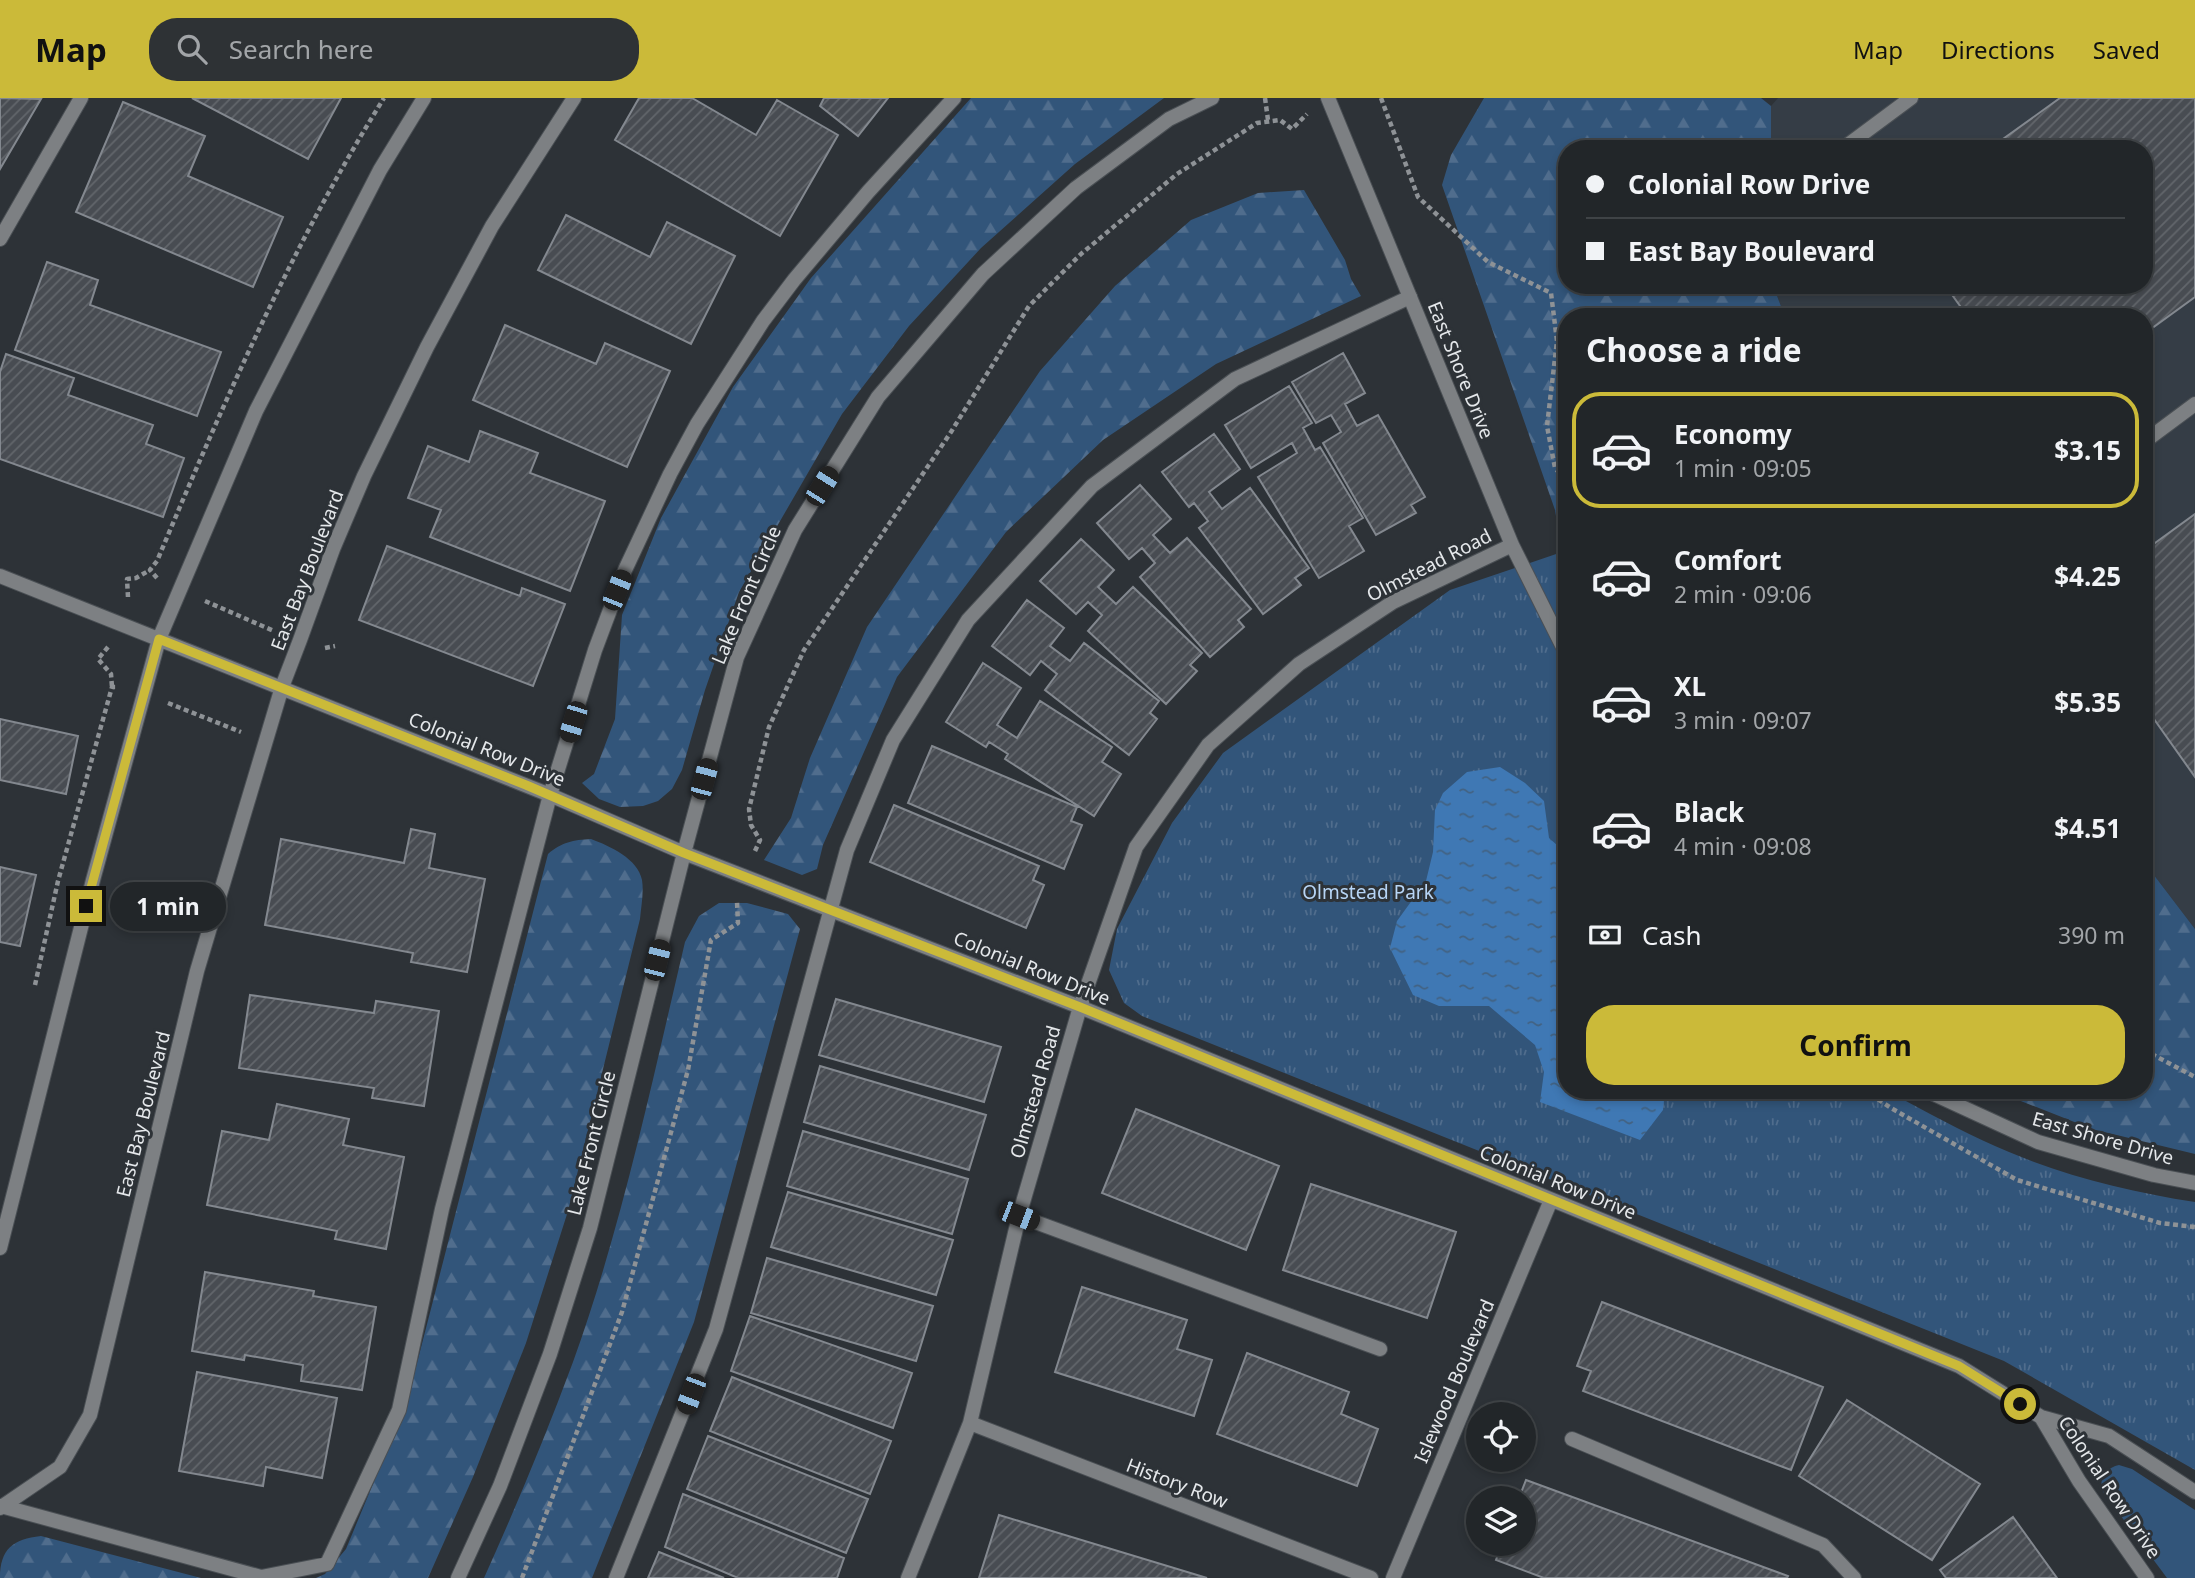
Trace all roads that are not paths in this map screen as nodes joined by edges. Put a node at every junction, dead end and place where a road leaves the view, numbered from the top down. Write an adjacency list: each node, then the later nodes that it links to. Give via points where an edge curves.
1 (81, 98): 9 (street)
2 (424, 98): 16 (street, via 380,170 256,411)
3 (574, 98): 17 (street, East Bay Boulevard, via 492,226 427,347 355,497)
4 (954, 98): 18 (street, via 794,279 697,424 652,510 609,610)
5 (1212, 98): 19 (street, Lake Front Circle, via 1169,119 1076,188 983,274 878,397 794,530 737,657)
6 (1911, 98): 8 (street)
7 (1329, 100): 10 (street, East Shore Drive)
8 (1854, 140)
9 (0, 239)
10 (1410, 297): 13 (street, East Shore Drive); 20 (street, via 1235,379 1092,486 968,620 893,740 852,838)
11 (2195, 404): 12 (street)
12 (2153, 435)
13 (1513, 545): 15 (street, East Shore Drive); 21 (street, Olmstead Road, via 1393,602 1299,664 1208,745 1136,847)
14 (0, 576): 16 (street, Colonial Row Drive)
15 (1558, 637)
16 (159, 639): 17 (street, Colonial Row Drive); 26 (street)
17 (282, 687): 18 (street, Colonial Row Drive); 32 (street, East Bay Boulevard, via 197,971 90,1415 60,1467)
18 (550, 795): 19 (street, Colonial Row Drive); 32 (street, via 442,1209 399,1409 327,1564 261,1577)
19 (684, 853): 20 (street, Colonial Row Drive); 33 (street, Lake Front Circle, via 590,1228 554,1342 500,1486)
20 (829, 909): 21 (street, Colonial Row Drive); 34 (street, via 716,1329)
21 (1080, 1007): 24 (street, Colonial Row Drive); 25 (street, Olmstead Road)
22 (1945, 1099): 23 (street, East Shore Drive, via 2038,1142)
23 (2195, 1183)
24 (1551, 1199): 28 (street, Colonial Row Drive, via 1959,1366); 37 (street, Islewood Boulevard)
25 (1019, 1216): 27 (street); 29 (street, Olmstead Road)
26 (0, 1248)
27 (1380, 1349)
28 (2040, 1417): 31 (street, Colonial Row Drive, via 2109,1436); 39 (street, Colonial Row Drive)
29 (970, 1423): 35 (street, Olmstead Road); 36 (street, History Row)
30 (1572, 1439): 38 (street, via 1823,1545)
31 (2195, 1492)
32 (0, 1506)
33 (458, 1578)
34 (616, 1578)
35 (908, 1578)
36 (1371, 1578)
37 (1393, 1578)
38 (1854, 1578)
39 (2147, 1578)

